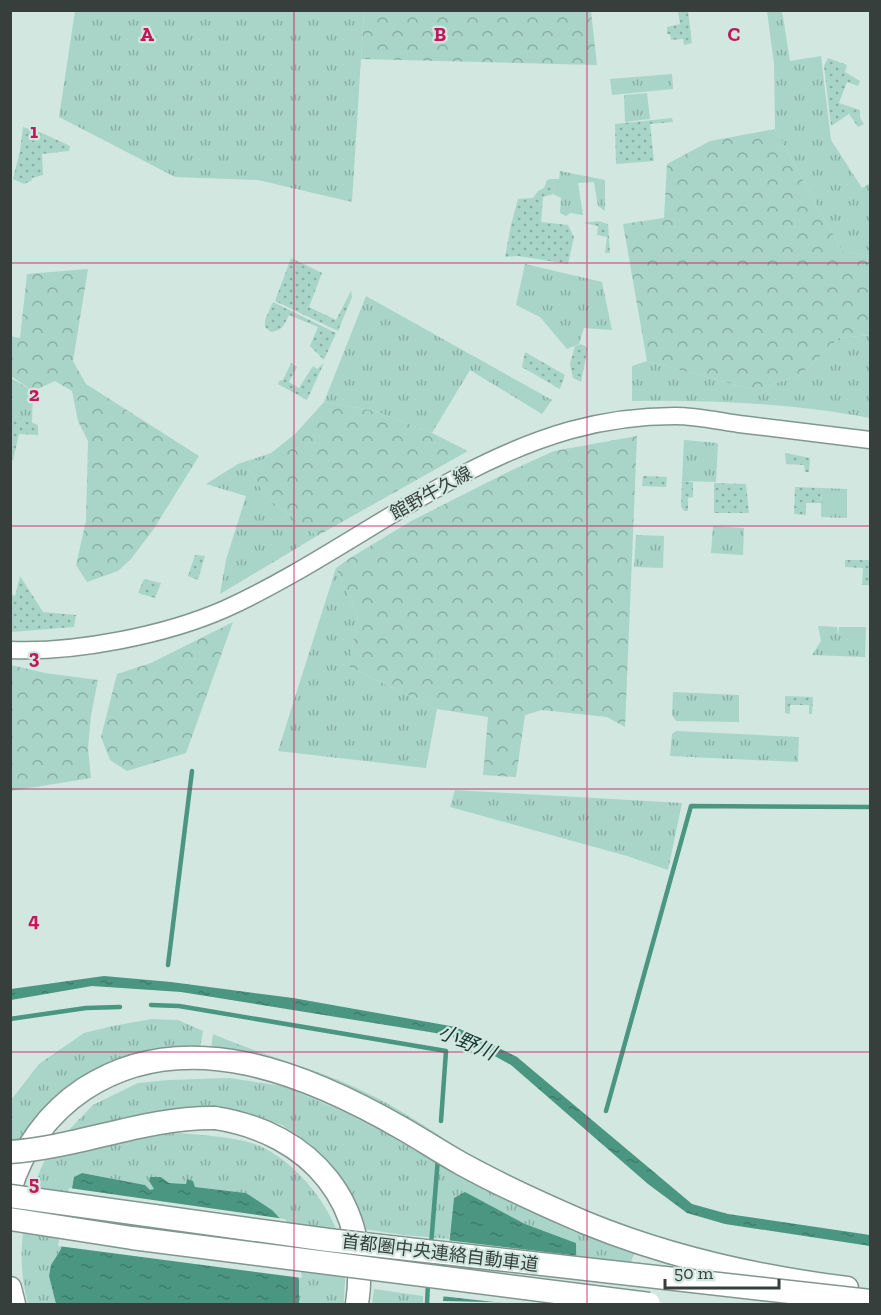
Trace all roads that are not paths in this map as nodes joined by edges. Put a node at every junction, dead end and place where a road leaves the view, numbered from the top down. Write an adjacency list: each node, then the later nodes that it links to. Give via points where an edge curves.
1 (870, 440): 2 (main road, 館野牛久線, via 677,416 573,429 507,452 224,609 166,629 97,644 56,650)
2 (10, 650)
3 (10, 1152): 11 (highway, bridge, via 169,1120 215,1118 276,1136 308,1157 343,1205 357,1245)
4 (10, 1190): 8 (highway, via 28,1147 73,1096 138,1064 187,1056 214,1058 269,1070 323,1090 377,1115 462,1164 588,1224 704,1261)
5 (10, 1196): 9 (highway, 首都圏中央連絡自動車道, bridge, via 362,1244)
6 (10, 1220): 12 (highway, 首都圏中央連絡自動車道, bridge)
7 (10, 1288): 10 (highway)
8 (870, 1291)
9 (870, 1301)
10 (14, 1305)
11 (357, 1305)
12 (649, 1305)

